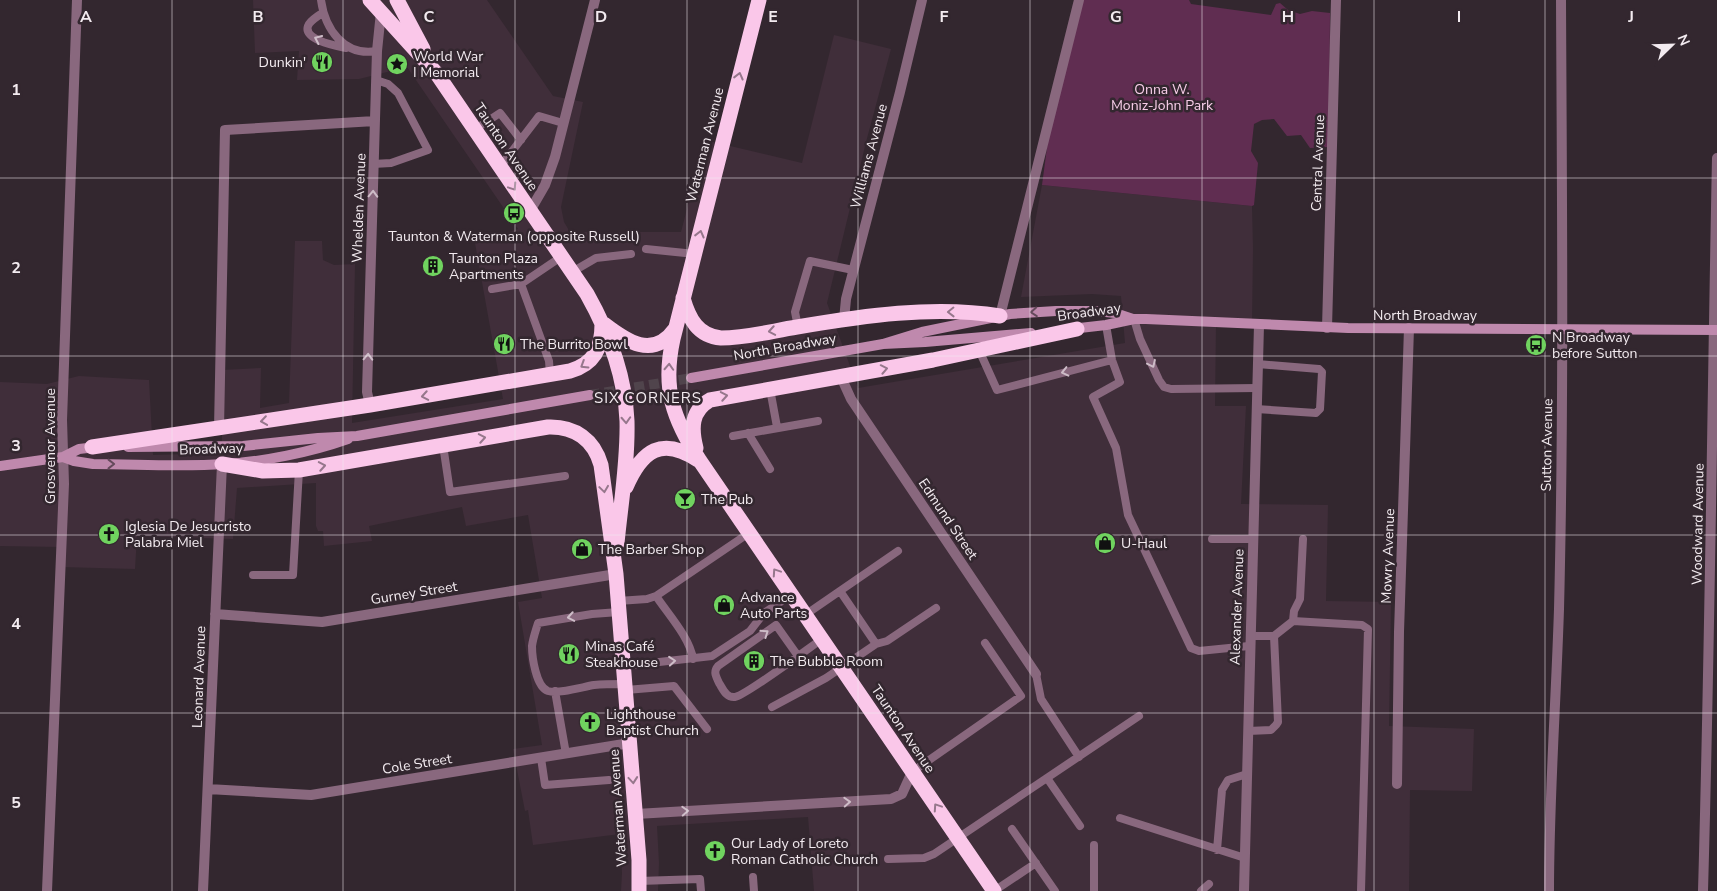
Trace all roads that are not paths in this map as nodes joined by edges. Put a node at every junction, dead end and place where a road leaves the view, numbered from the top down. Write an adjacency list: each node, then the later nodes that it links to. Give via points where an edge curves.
1 (77, 0): 68 (street, Grosvenor Avenue)
2 (320, 0): 11 (lane)
3 (370, 0): 12 (highway, Taunton Avenue)
4 (397, 0): 15 (highway)
5 (595, 0): 18 (street)
6 (758, 0): 27 (highway, Waterman Avenue, one-way to 6)
7 (922, 0): 29 (street, Williams Avenue)
8 (1078, 0): 34 (street)
9 (1336, 0): 42 (street, Central Avenue)
10 (1560, 0): 45 (street, Sutton Avenue)
11 (324, 12): 13 (lane, via 328,25 340,42); 13 (lane, one-way to 11, via 310,35 308,26)
12 (381, 12): 14 (street, Whelden Avenue); 15 (highway, Taunton Avenue)
13 (356, 51): 14 (lane)
14 (376, 51): 16 (street, Whelden Avenue)
15 (437, 74): 19 (highway, Taunton Avenue)
16 (376, 80): 17 (street, Whelden Avenue); 22 (lane, via 388,84 398,93 428,150 396,162)
17 (375, 121): 22 (street, Whelden Avenue); 62 (street, via 224,130)
18 (563, 123): 20 (lane, via 539,116); 24 (street, via 550,170)
19 (474, 130): 20 (lane, via 500,113); 23 (highway, Taunton Avenue)
20 (521, 140): 23 (lane)
21 (1717, 158): 46 (street, Woodward Avenue)
22 (374, 164): 57 (street, Whelden Avenue, one-way to 22)
23 (500, 167): 24 (highway, Taunton Avenue, one-way to 24)
24 (530, 211): 28 (highway, Taunton Avenue)
25 (646, 249): 27 (lane)
26 (631, 254): 30 (lane, via 596,258)
27 (695, 254): 33 (highway, Waterman Avenue)
28 (561, 257): 30 (highway, Taunton Avenue); 31 (lane)
29 (853, 270): 36 (street, Williams Avenue); 40 (lane, via 810,261 795,312)
30 (572, 272): 37 (highway, Taunton Avenue)
31 (520, 284): 32 (lane); 51 (lane, via 549,361)
32 (492, 289)
33 (683, 298): 40 (highway, one-way to 33, via 714,338 695,325); 44 (highway, Waterman Avenue)
34 (1000, 316): 35 (main road, Broadway, one-way to 34, via 1097,311); 36 (highway, one-way to 36, via 947,312); 47 (main road, Broadway, via 922,332)
35 (1134, 319): 38 (main road, Broadway); 39 (main road, North Broadway); 54 (lane, one-way to 54, via 1140,339 1164,387)
36 (844, 320): 40 (highway)
37 (602, 323): 44 (highway, via 640,346 659,342); 51 (highway, one-way to 51, via 600,345 592,359 577,369); 75 (highway, Taunton Avenue, one-way to 75, via 616,360 625,405 627,445)
38 (1106, 325): 41 (main road, Broadway); 49 (lane)
39 (1259, 325): 42 (main road, North Broadway); 50 (street, Alexander Avenue)
40 (798, 327)
41 (1077, 328): 47 (main road, Broadway); 48 (highway)
42 (1327, 328): 43 (main road, North Broadway)
43 (1409, 328): 45 (main road, North Broadway); 115 (street, Mowry Avenue)
44 (675, 329): 69 (highway, Taunton Avenue, one-way to 44, via 682,430 671,401 668,366)
45 (1562, 329): 46 (main road, North Broadway); 140 (street, Sutton Avenue, via 1559,610)
46 (1715, 330): 60 (street, Woodward Avenue)
47 (883, 344): 53 (main road, North Broadway)
48 (979, 350): 49 (lane, one-way to 48, via 997,390); 52 (highway, one-way to 48)
49 (1112, 360): 93 (lane, via 1120,382 1092,397 1116,448 1128,515 1191,648 1199,651)
50 (1258, 364): 54 (street, Alexander Avenue); 58 (lane, via 1319,369 1322,372 1320,409 1316,413)
51 (550, 374): 57 (highway, one-way to 57)
52 (842, 377): 55 (highway); 100 (street, Edmund Street, via 850,399)
53 (691, 378)
54 (1257, 388): 58 (street, Alexander Avenue)
55 (770, 389): 61 (lane); 69 (highway, one-way to 55, via 693,425 700,407 717,398)
56 (590, 395): 64 (main road, Broadway)
57 (370, 405): 62 (highway, one-way to 62)
58 (1256, 409): 78 (street, Alexander Avenue)
59 (818, 421): 61 (lane)
60 (1715, 426): 141 (street, Woodward Avenue)
61 (776, 427): 63 (lane)
62 (219, 428): 67 (highway)
63 (748, 433): 65 (lane); 73 (lane)
64 (357, 436): 67 (main road, Broadway, via 237,447); 70 (main road, Broadway, via 307,451)
65 (733, 436)
66 (442, 445): 72 (highway, one-way to 66); 74 (lane, via 450,492); 81 (highway, one-way to 81, via 548,427 567,428 583,437 596,452 601,465)
67 (92, 446): 68 (main road, Broadway)
68 (63, 457): 70 (main road, Broadway, one-way to 70, via 93,464); 71 (main road, Broadway); 130 (street, Grosvenor Avenue)
69 (700, 461): 75 (highway, via 674,448 651,452 634,470); 76 (highway, Taunton Avenue)
70 (222, 464): 72 (highway, via 263,471); 88 (street, Leonard Avenue)
71 (0, 466)
72 (299, 470): 82 (lane, via 293,575)
73 (770, 470)
74 (565, 476)
75 (622, 499): 81 (highway)
76 (749, 533): 84 (highway, Taunton Avenue, one-way to 76); 85 (lane)
77 (1212, 539): 78 (lane)
78 (1252, 539): 93 (street, Alexander Avenue)
79 (1303, 539): 90 (lane, via 1300,599)
80 (898, 551): 83 (lane)
81 (616, 574): 86 (highway, Waterman Avenue); 88 (street, Gurney Street, via 322,622)
82 (253, 575)
83 (840, 591): 89 (lane); 95 (lane)
84 (791, 594): 89 (highway, Taunton Avenue); 97 (lane, via 764,613 750,631 718,653 708,658)
85 (656, 596): 86 (lane); 97 (lane, via 687,642)
86 (619, 606): 98 (highway, Waterman Avenue); 102 (lane, one-way to 102, via 538,623 532,645 536,674 542,687)
87 (936, 608): 95 (lane, via 887,641)
88 (215, 614): 116 (street, Leonard Avenue)
89 (805, 615): 92 (highway, Taunton Avenue)
90 (1293, 621): 91 (lane); 139 (lane, via 1362,624 1368,629)
91 (1274, 636): 93 (lane); 106 (lane, via 1278,722 1271,730)
92 (822, 640): 96 (lane); 99 (highway, Taunton Avenue)
93 (1250, 641): 106 (street, Alexander Avenue)
94 (985, 643): 111 (lane, via 1021,696)
95 (876, 644): 99 (lane)
96 (798, 656): 96 (lane, one-way to 96, via 737,697 724,692 715,675 716,668 776,625)
97 (693, 659): 98 (lane, one-way to 97)
98 (624, 666): 101 (highway, Waterman Avenue)
99 (841, 668): 103 (lane); 111 (highway, Taunton Avenue)
100 (1036, 674): 109 (lane, via 1041,699)
101 (625, 687): 102 (lane, via 597,685); 105 (lane, via 674,686); 107 (highway, Waterman Avenue)
102 (555, 691): 108 (lane)
103 (772, 706)
104 (1139, 716): 109 (lane)
105 (707, 729)
106 (1248, 731): 112 (street, Alexander Avenue)
107 (630, 743): 108 (street, Cole Street); 117 (highway, Waterman Avenue, one-way to 117)
108 (566, 754): 110 (street, Cole Street)
109 (1078, 757): 113 (lane)
110 (541, 758): 114 (lane, via 545,785); 116 (street, Cole Street, via 311,794)
111 (912, 772): 117 (street, one-way to 111, via 890,800 902,794); 121 (highway, Taunton Avenue, one-way to 111)
112 (1246, 774): 123 (lane, via 1228,780 1222,790); 124 (street, Alexander Avenue)
113 (1047, 778): 119 (lane); 121 (lane)
114 (609, 780)
115 (1396, 784)
116 (208, 788): 131 (street, Leonard Avenue)
117 (636, 814): 129 (highway, Waterman Avenue)
118 (1120, 818): 123 (lane)
119 (1080, 826)
120 (1012, 829): 126 (lane)
121 (958, 838): 125 (lane, via 930,856); 134 (highway, Taunton Avenue)
122 (1094, 845): 136 (lane)
123 (1217, 850): 124 (lane)
124 (1245, 858): 138 (street, Alexander Avenue)
125 (888, 859)
126 (1036, 862): 134 (lane); 135 (lane)
127 (753, 877): 133 (lane)
128 (1209, 884): 137 (lane)
129 (639, 886): 132 (lane, via 700,879)
130 (47, 891)
131 (203, 891)
132 (701, 891)
133 (754, 891)
134 (994, 891)
135 (1055, 891)
136 (1094, 891)
137 (1200, 891)
138 (1244, 891)
139 (1361, 891)
140 (1549, 891)
141 (1703, 891)

